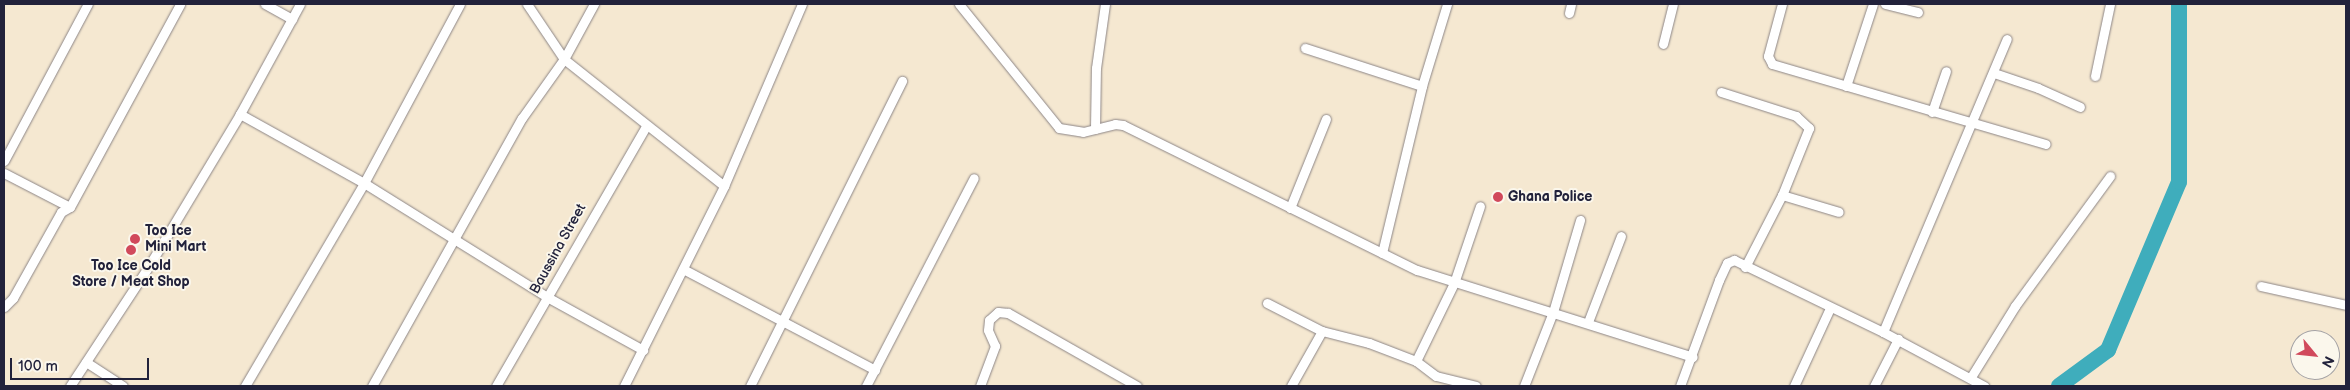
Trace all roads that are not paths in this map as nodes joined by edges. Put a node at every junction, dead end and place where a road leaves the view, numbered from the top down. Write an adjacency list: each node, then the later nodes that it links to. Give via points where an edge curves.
1 (88, 4): 38 (street)
2 (180, 4): 46 (street)
3 (265, 4): 18 (street)
4 (300, 4): 18 (street)
5 (460, 4): 42 (street)
6 (527, 4): 22 (street)
7 (594, 4): 22 (street)
8 (802, 4): 43 (street)
9 (959, 4): 36 (street, via 1059,128 1070,132)
10 (1105, 4): 36 (street, via 1096,68)
11 (1447, 4): 27 (street)
12 (1674, 4): 20 (street)
13 (1782, 4): 28 (street, via 1768,56 1772,64)
14 (1872, 4): 28 (street)
15 (1885, 4): 17 (street)
16 (2110, 4): 25 (street)
17 (1918, 12)
18 (292, 18): 32 (street)
19 (2006, 39): 24 (street)
20 (1663, 44)
21 (1305, 48): 27 (street)
22 (564, 59): 35 (street); 51 (street, via 522,118)
23 (1946, 71): 31 (street)
24 (1994, 73): 30 (street); 34 (street)
25 (2095, 76)
26 (902, 81): 63 (street)
27 (1422, 86): 52 (street)
28 (1846, 86): 31 (street)
29 (1720, 92): 44 (street, via 1796,116 1807,123 1808,132)
30 (2080, 107)
31 (1932, 112): 34 (street)
32 (240, 114): 42 (street); 71 (street, via 150,264)
33 (1326, 119): 47 (street)
34 (1974, 123): 37 (street); 66 (street)
35 (646, 126): 43 (street); 57 (street, Baussina Street)
36 (1095, 129): 47 (street, via 1123,125)
37 (2046, 144)
38 (4, 161)
39 (4, 173): 46 (street)
40 (2110, 176): 73 (street, via 2015,306)
41 (974, 178): 72 (street)
42 (364, 184): 51 (street); 76 (street)
43 (724, 186): 54 (street)
44 (1782, 195): 48 (street); 53 (street)
45 (1480, 206): 55 (street)
46 (70, 207): 60 (street, via 61,212 13,298)
47 (1290, 208): 52 (street)
48 (1839, 212)
49 (1580, 220): 62 (street)
50 (1620, 236): 64 (street)
51 (454, 239): 57 (street); 77 (street)
52 (1382, 253): 55 (street)
53 (1745, 267): 61 (street); 69 (street, via 1734,260 1727,263)
54 (684, 269): 63 (street); 68 (street)
55 (1454, 283): 62 (street); 70 (street)
56 (2261, 286): 59 (street)
57 (547, 297): 68 (street); 78 (street, Baussina Street)
58 (1266, 303): 65 (street)
59 (2346, 305)
60 (4, 307)
61 (1830, 308): 66 (street); 88 (street)
62 (1553, 312): 64 (street); 86 (street)
63 (784, 319): 72 (street); 80 (street)
64 (1588, 322): 69 (street)
65 (1322, 331): 70 (street, via 1369,343); 84 (street)
66 (1883, 332): 67 (street)
67 (1898, 340): 73 (street); 89 (street)
68 (643, 350): 79 (street)
69 (1694, 357): 87 (street)
70 (1416, 361): 85 (street, via 1436,376)
71 (86, 362): 74 (street); 75 (street)
72 (875, 370): 81 (street)
73 (1971, 377): 90 (street)
74 (70, 386)
75 (123, 386)
76 (245, 386)
77 (372, 386)
78 (496, 386)
79 (624, 386)
80 (750, 386)
81 (866, 386)
82 (979, 386): 83 (street, via 995,346 988,330 989,320 998,312 1008,314)
83 (1138, 386)
84 (1292, 386)
85 (1476, 386)
86 (1524, 386)
87 (1680, 386)
88 (1794, 386)
89 (1874, 386)
90 (1984, 386)

